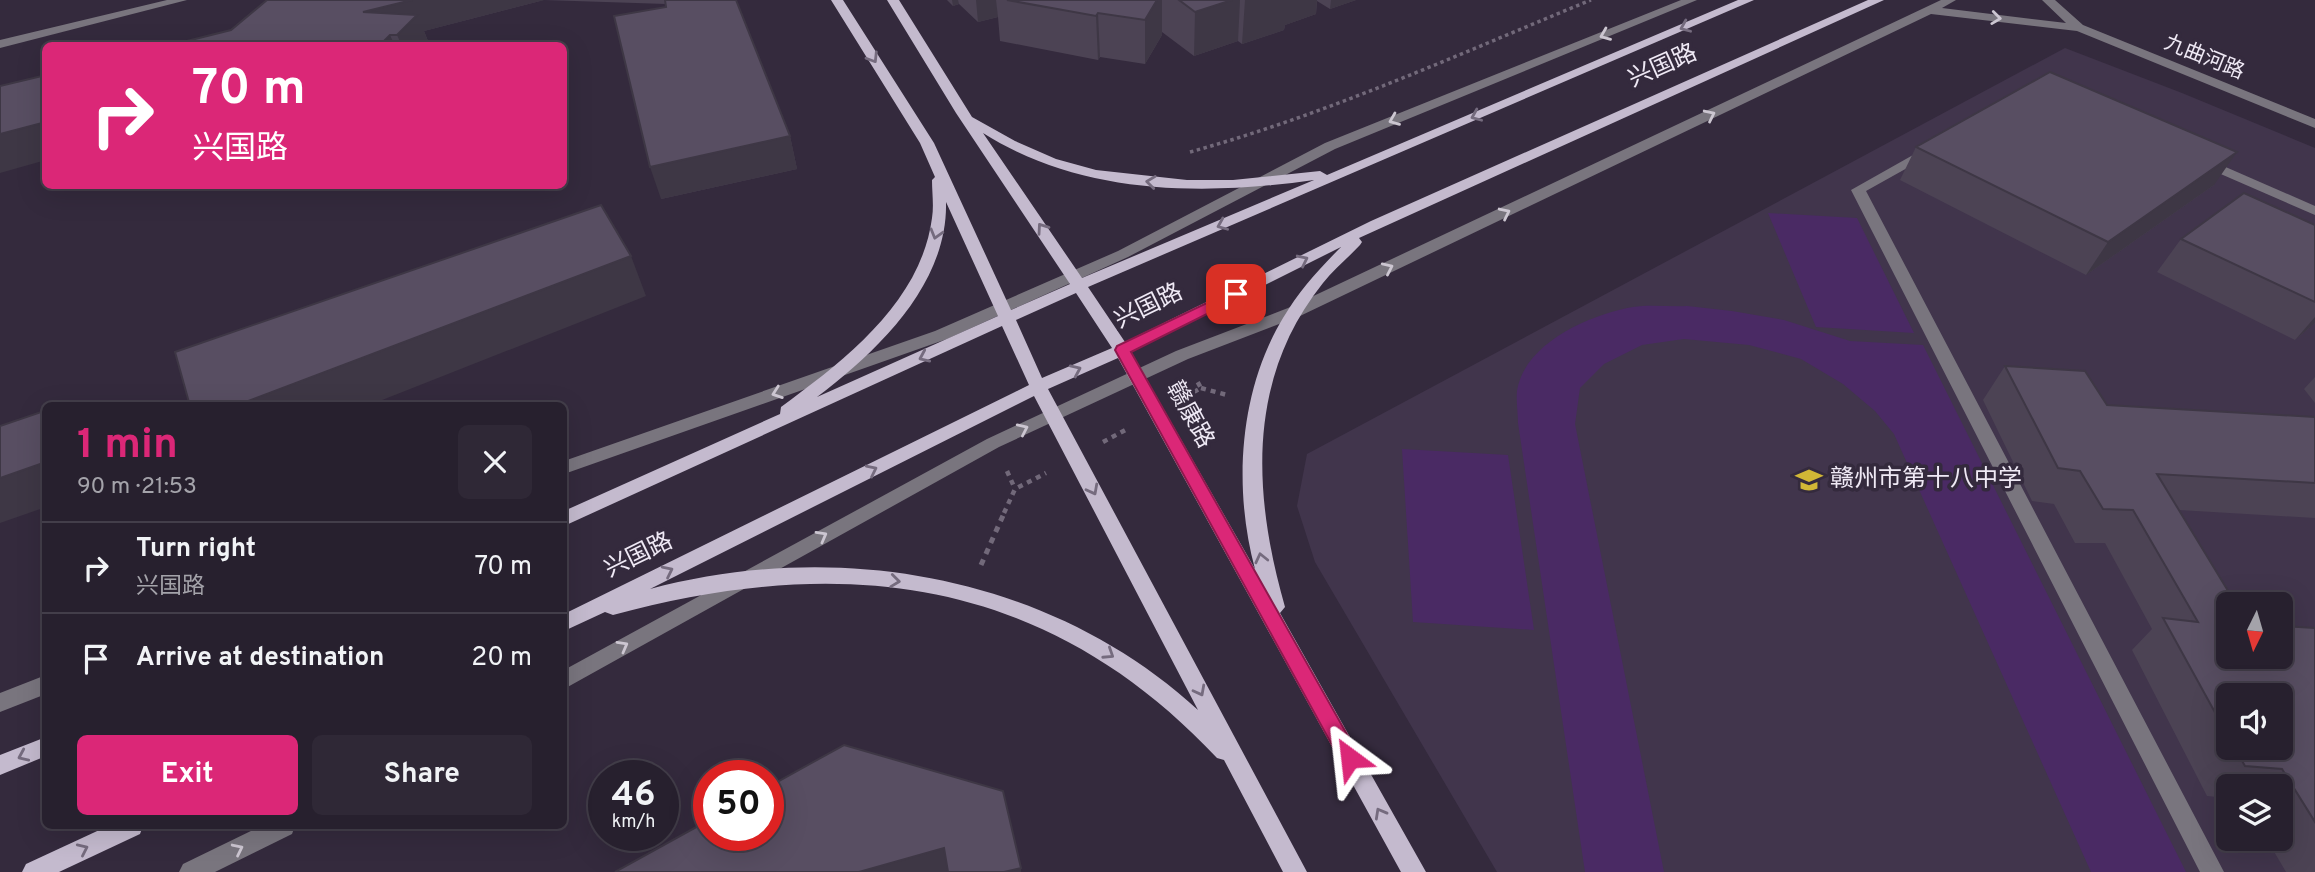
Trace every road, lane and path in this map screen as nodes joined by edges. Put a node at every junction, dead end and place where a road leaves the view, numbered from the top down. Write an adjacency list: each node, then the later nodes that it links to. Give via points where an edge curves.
1 (181, 0): 12 (street)
2 (837, 0): 16 (main road, one-way to 16)
3 (893, 0): 13 (main road, 赣康路)
4 (1591, 0): 17 (path, via 1255,134)
5 (1691, 0): 20 (street, one-way to 20, via 1330,146)
6 (1748, 0): 19 (main road, 兴国路, one-way to 19)
7 (1878, 0): 22 (main road, 兴国路)
8 (1950, 0): 10 (street)
9 (2048, 0): 11 (street)
10 (1929, 10): 11 (street, one-way to 11); 24 (street, one-way to 10)
11 (2078, 28): 14 (street, 九曲河路)
12 (0, 44)
13 (962, 113): 20 (main road, one-way to 13, via 1157,183 1079,169 1012,145); 23 (main road, 赣康路, one-way to 13)
14 (2315, 124)
15 (1943, 142): 52 (street, via 1857,190)
16 (927, 144): 25 (main road); 27 (main road, one-way to 27, via 937,168 940,194 939,223 930,253 894,316)
17 (1184, 153)
18 (2190, 155): 21 (street)
19 (1364, 164): 20 (main road); 23 (main road, 兴国路, one-way to 23)
20 (1260, 184): 23 (street)
21 (2315, 211)
22 (1376, 224): 24 (main road, via 1316,281); 26 (main road, 兴国路, one-way to 22)
23 (1077, 280): 25 (street); 26 (main road, 赣康路)
24 (1294, 312): 28 (street); 41 (main road, one-way to 24, via 1267,583 1250,487 1259,396 1272,354)
25 (1005, 314): 27 (street); 29 (main road); 32 (main road, one-way to 32)
26 (1122, 350): 28 (main road, 赣康路); 29 (main road, 兴国路, one-way to 26)
27 (837, 373): 31 (street, one-way to 31); 32 (main road, via 786,411)
28 (1137, 375): 30 (street); 41 (main road, 赣康路)
29 (1038, 387): 30 (main road); 37 (main road, 兴国路, one-way to 29)
30 (1054, 415): 35 (street, one-way to 30, via 993,443); 45 (main road, one-way to 45)
31 (567, 467)
32 (681, 467): 34 (main road)
33 (1015, 489): 36 (path)
34 (567, 518)
35 (743, 580): 36 (main road, one-way to 36, via 869,577); 38 (main road, via 689,588); 39 (street, one-way to 35)
36 (967, 594): 45 (main road, one-way to 45, via 1043,619 1097,646 1148,679 1196,720)
37 (567, 622)
38 (567, 622)
39 (567, 678)
40 (42, 686): 42 (street)
41 (1311, 690): 51 (main road, 赣康路, one-way to 41)
42 (0, 703)
43 (42, 748): 44 (main road, one-way to 44)
44 (0, 765)
45 (1241, 768): 50 (main road)
46 (126, 829): 48 (main road, one-way to 46)
47 (278, 829): 49 (street, one-way to 47)
48 (34, 872)
49 (191, 872)
50 (1295, 872)
51 (1413, 872)
52 (2212, 872)

